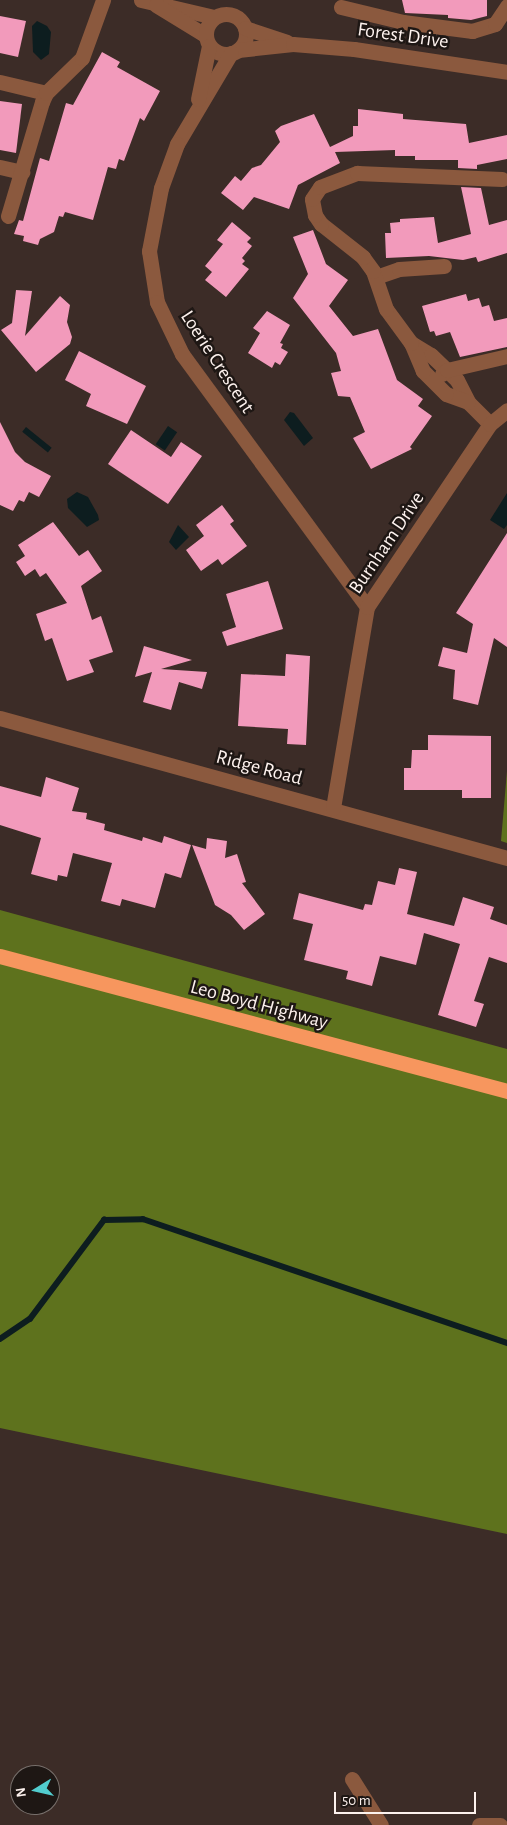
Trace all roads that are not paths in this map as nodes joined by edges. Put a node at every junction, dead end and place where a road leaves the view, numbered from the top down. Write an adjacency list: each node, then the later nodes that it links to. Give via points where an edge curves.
1 (103, 0): 13 (street, via 82,58)
2 (148, 2): 4 (street)
3 (507, 6): 5 (street, via 495,24 472,31 403,22)
4 (176, 7): 6 (street); 8 (street)
5 (341, 7)
6 (214, 17): 7 (street, via 232,14); 8 (street)
7 (245, 28): 9 (street, Forest Drive); 10 (street, via 246,36)
8 (207, 40): 10 (street, via 223,54); 14 (street, Loerie Crescent)
9 (293, 44): 10 (street, Forest Drive); 11 (street, Forest Drive, via 354,49)
10 (235, 51): 14 (street, Loerie Crescent)
11 (507, 72)
12 (0, 82): 13 (street)
13 (46, 93): 16 (street)
14 (196, 108): 28 (street, Loerie Crescent, via 170,162 151,231 151,272 157,302 182,354)
15 (0, 167): 16 (street)
16 (22, 172): 18 (street)
17 (502, 179): 20 (street, via 374,172 357,173 320,187 312,199 315,215 363,257)
18 (8, 216)
19 (444, 266): 20 (street, via 399,269)
20 (376, 277): 21 (street, via 386,309)
21 (411, 343): 23 (street); 24 (street, via 423,371)
22 (507, 356): 23 (street)
23 (447, 370): 24 (street); 25 (street, via 461,385)
24 (434, 382): 25 (street, via 446,394)
25 (468, 402): 27 (street)
26 (507, 410): 27 (street, Burnham Drive)
27 (490, 424): 28 (street, Burnham Drive)
28 (367, 607): 30 (street, Burnham Drive)
29 (0, 718): 30 (street, Ridge Road)
30 (333, 808): 31 (street, Ridge Road)
31 (507, 858)
32 (0, 956): 33 (highway, Leo Boyd Highway)
33 (507, 1091)
34 (352, 1779): 35 (street)
35 (381, 1825)
36 (479, 1825): 37 (street)
37 (500, 1825)

